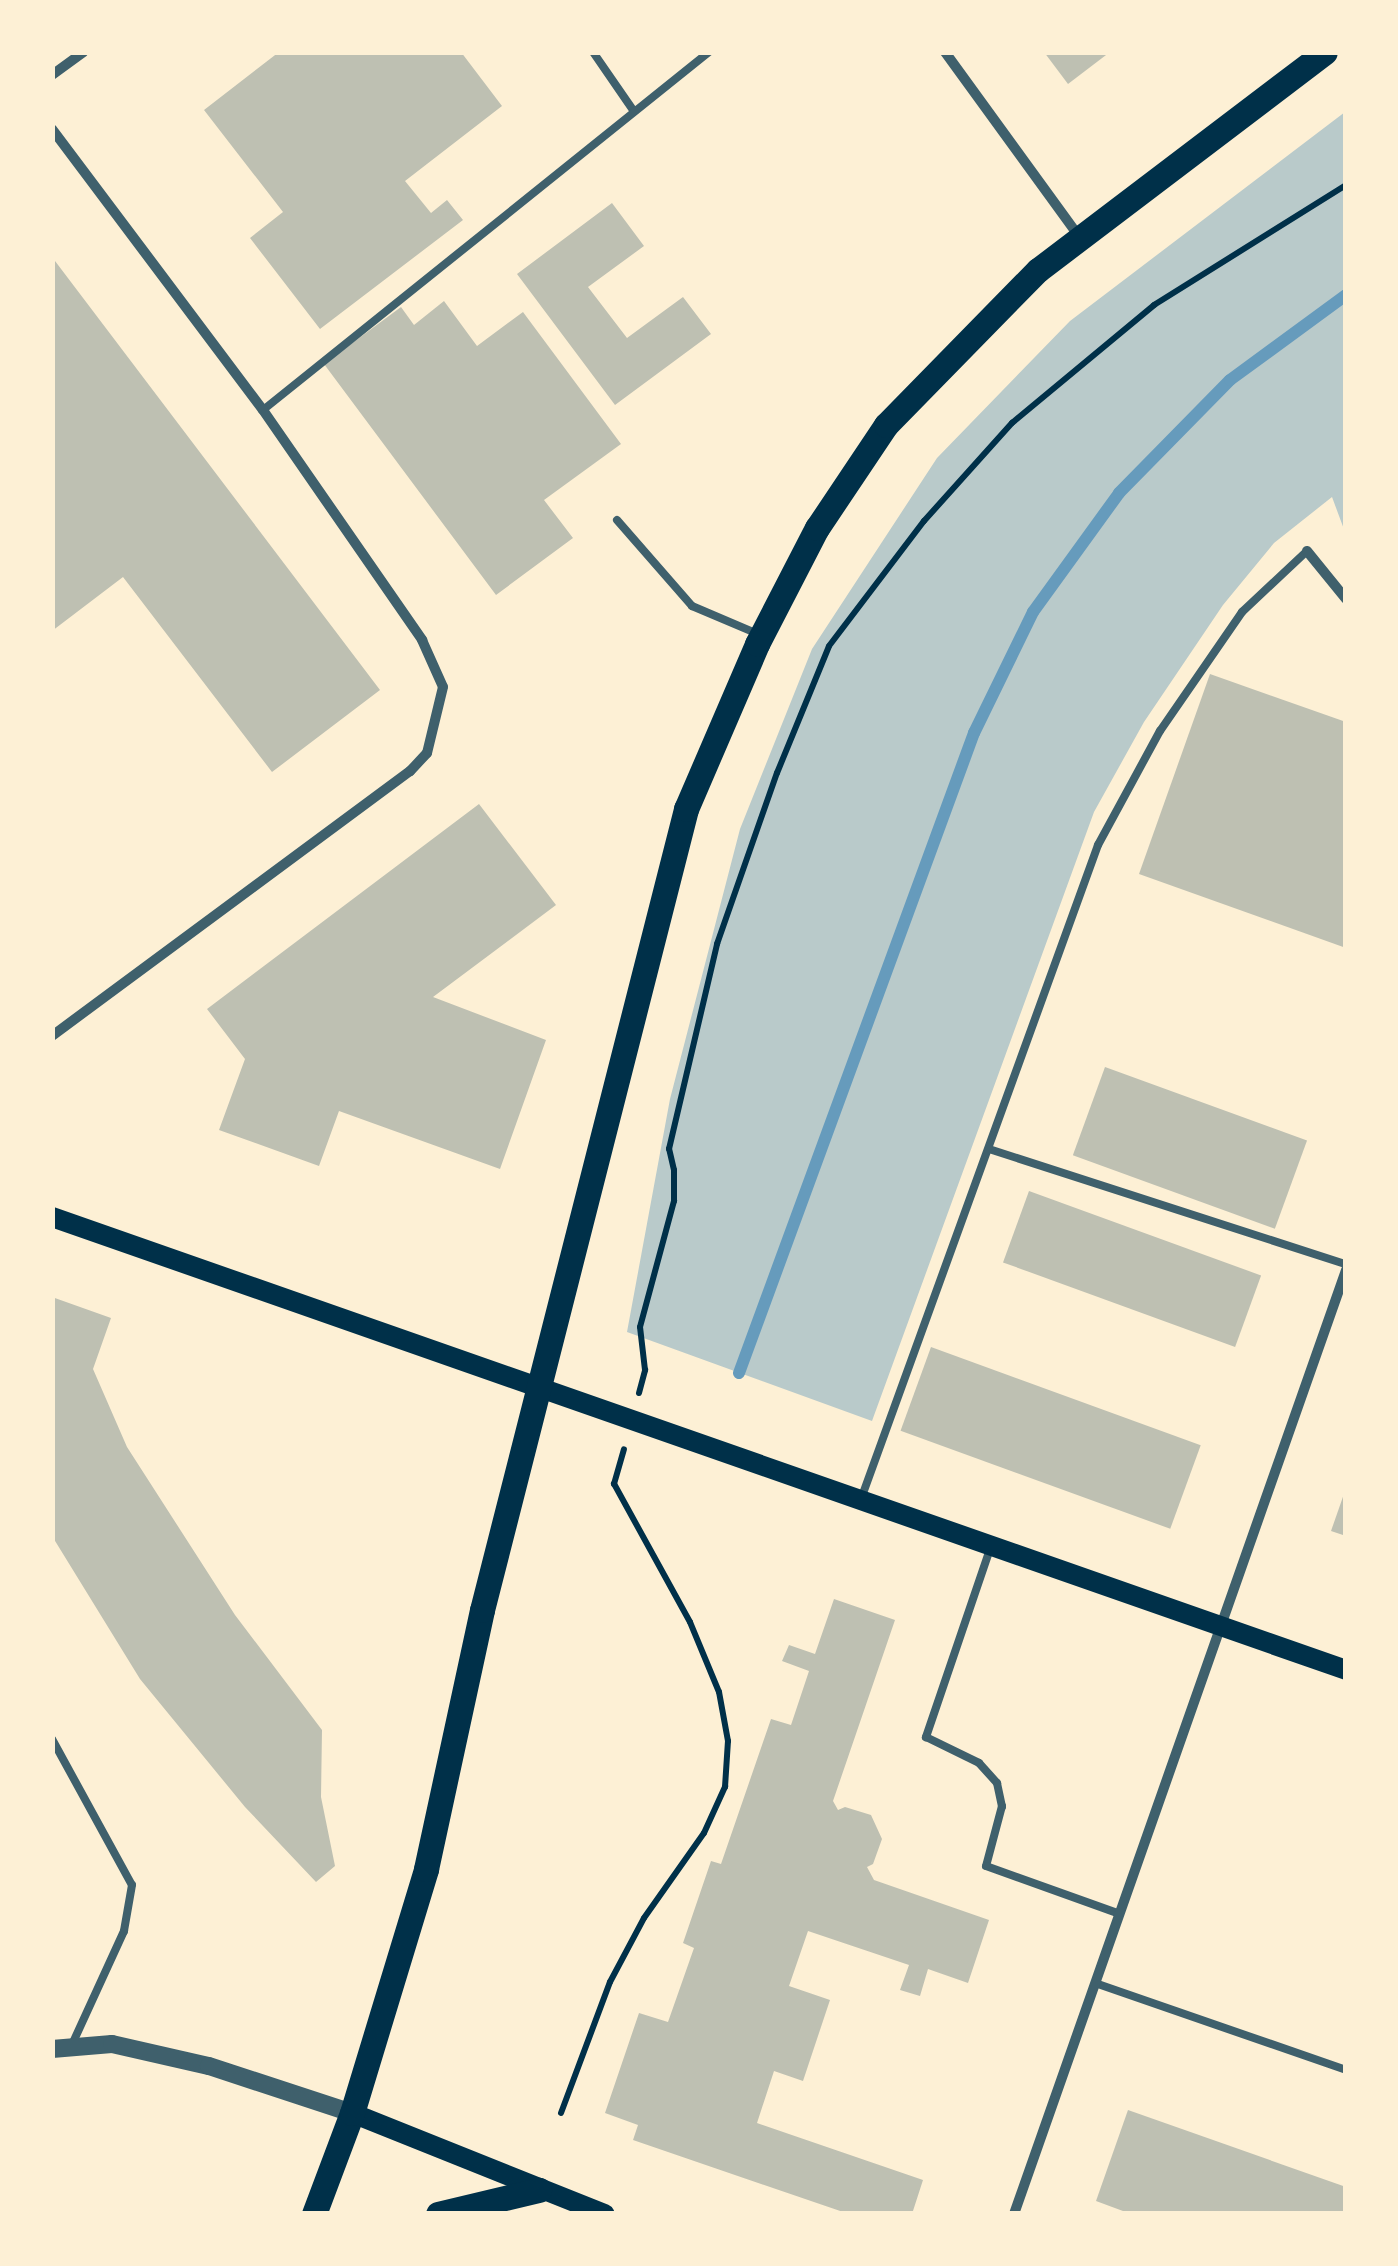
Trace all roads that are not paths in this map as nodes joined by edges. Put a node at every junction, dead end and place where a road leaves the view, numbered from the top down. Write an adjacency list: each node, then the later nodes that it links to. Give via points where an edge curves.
1 (84, 52): 6 (street)
2 (593, 52): 7 (lane)
3 (709, 52): 7 (lane)
4 (945, 52): 9 (street)
5 (1325, 52): 9 (main road)
6 (52, 75)
7 (633, 110): 10 (lane)
8 (52, 129): 10 (street)
9 (1079, 236): 14 (main road, via 886,425 817,528)
10 (263, 410): 15 (street, via 422,640 444,687 427,754)
11 (617, 520): 14 (lane, via 692,606)
12 (1308, 551): 13 (street); 16 (lane, via 1242,612 1160,730 1107,828)
13 (1346, 599)
14 (761, 636): 19 (main road, via 686,809)
15 (52, 1036)
16 (989, 1148): 18 (lane); 20 (lane)
17 (52, 1217): 19 (main road)
18 (1346, 1267): 22 (street)
19 (538, 1389): 20 (main road); 29 (main road, via 426,1868)
20 (861, 1499): 21 (main road)
21 (991, 1545): 22 (main road); 25 (lane, via 926,1736 979,1762 997,1783 1002,1806 986,1866)
22 (1221, 1626): 23 (main road); 25 (street)
23 (1346, 1670)
24 (52, 1739): 27 (lane, via 132,1885 124,1932)
25 (1120, 1914): 26 (street)
26 (1095, 1983): 28 (lane); 34 (street)
27 (62, 2048): 29 (street, via 112,2044)
28 (1346, 2070)
29 (352, 2113): 30 (main road); 31 (main road)
30 (539, 2190): 32 (main road); 33 (main road)
31 (314, 2214)
32 (438, 2214)
33 (605, 2214)
34 (1014, 2214)

